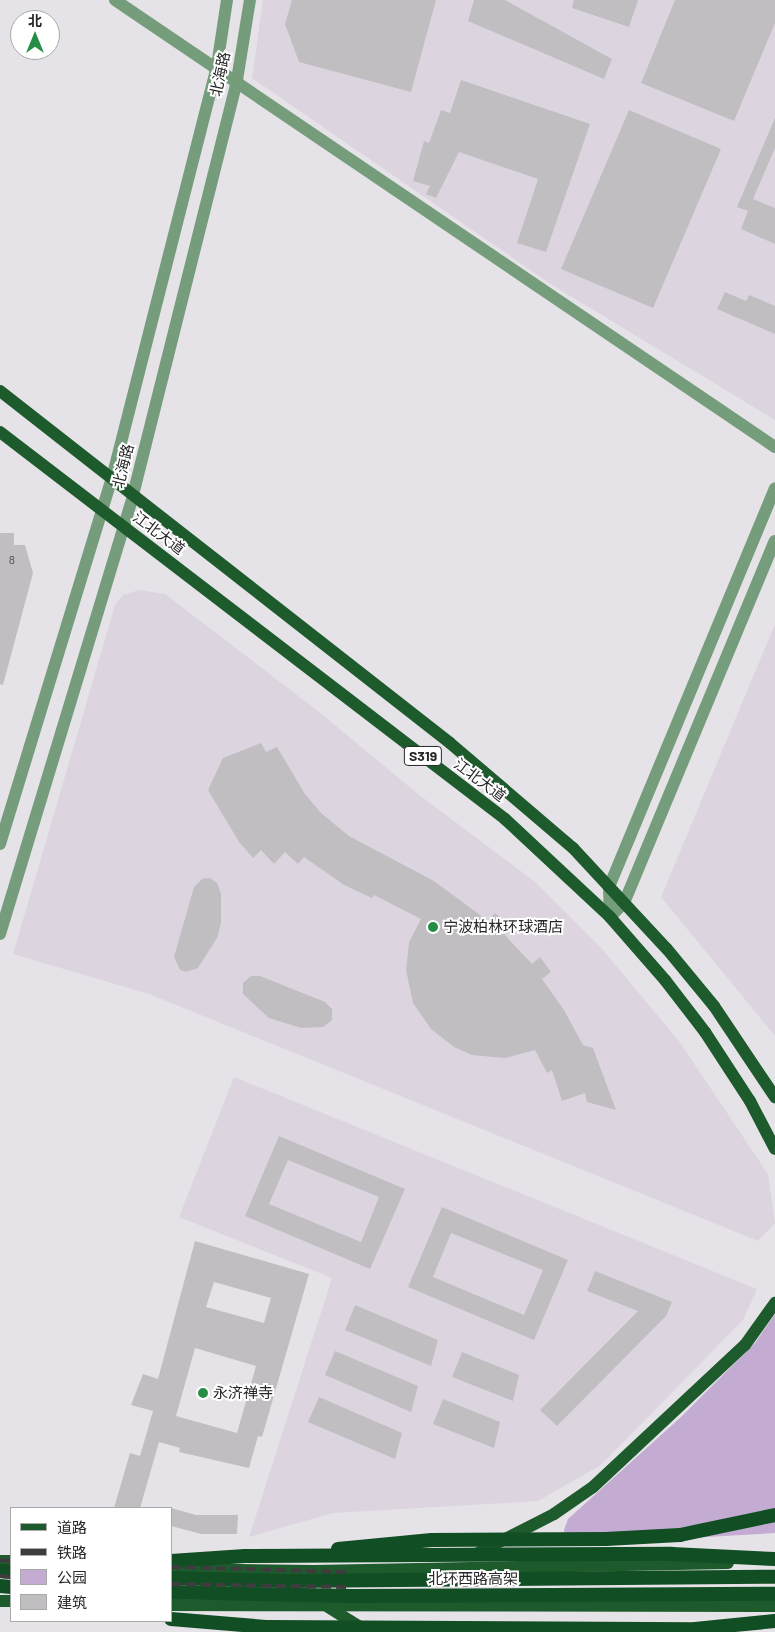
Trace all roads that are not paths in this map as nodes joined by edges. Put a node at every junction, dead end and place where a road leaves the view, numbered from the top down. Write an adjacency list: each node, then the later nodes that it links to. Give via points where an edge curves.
1 (115, 0): 4 (street)
2 (227, 0): 4 (street, 北海路)
3 (250, 0): 5 (street, 北海路)
4 (216, 66): 5 (street); 9 (street, 北海路)
5 (237, 80): 8 (street); 11 (street, 北海路)
6 (0, 391): 9 (main road, 江北大道 / S319)
7 (0, 432): 12 (main road, 江北大道 / S319)
8 (775, 447)
9 (112, 478): 11 (main road, 江北大道 / S319); 12 (street, 北海路)
10 (775, 488): 16 (street)
11 (133, 495): 13 (street, 北海路); 16 (main road, 江北大道 / S319, via 450,743 573,848)
12 (102, 510): 13 (main road, 江北大道 / S319); 15 (street, 北海路)
13 (123, 526): 18 (main road, 江北大道 / S319, via 504,819); 19 (street, 北海路)
14 (775, 541): 17 (street)
15 (0, 844)
16 (609, 887): 17 (main road, 江北大道 / S319); 18 (street)
17 (624, 903): 18 (street); 20 (main road, 江北大道 / S319, via 714,1006)
18 (610, 917): 21 (main road, 江北大道 / S319, via 705,1032 750,1101)
19 (0, 934)
20 (775, 1097)
21 (775, 1149)
22 (775, 1303): 27 (main road, via 744,1346 593,1487 554,1514)
23 (775, 1515): 24 (highway, via 680,1535 377,1543)
24 (293, 1556): 25 (highway, via 672,1554); 26 (highway)
25 (775, 1560): 27 (main road)
26 (172, 1561)
27 (453, 1566): 28 (main road, via 314,1571)
28 (172, 1569)
29 (775, 1577): 30 (highway, 北环西路高架, via 288,1581)
30 (172, 1578)
31 (172, 1592): 32 (highway, 北环西路高架, via 352,1596)
32 (775, 1594)
33 (172, 1605): 35 (main road)
34 (775, 1606): 35 (main road)
35 (328, 1607): 38 (main road, via 353,1624)
36 (172, 1619): 37 (highway, via 266,1627 695,1629)
37 (775, 1621)
38 (373, 1632)

